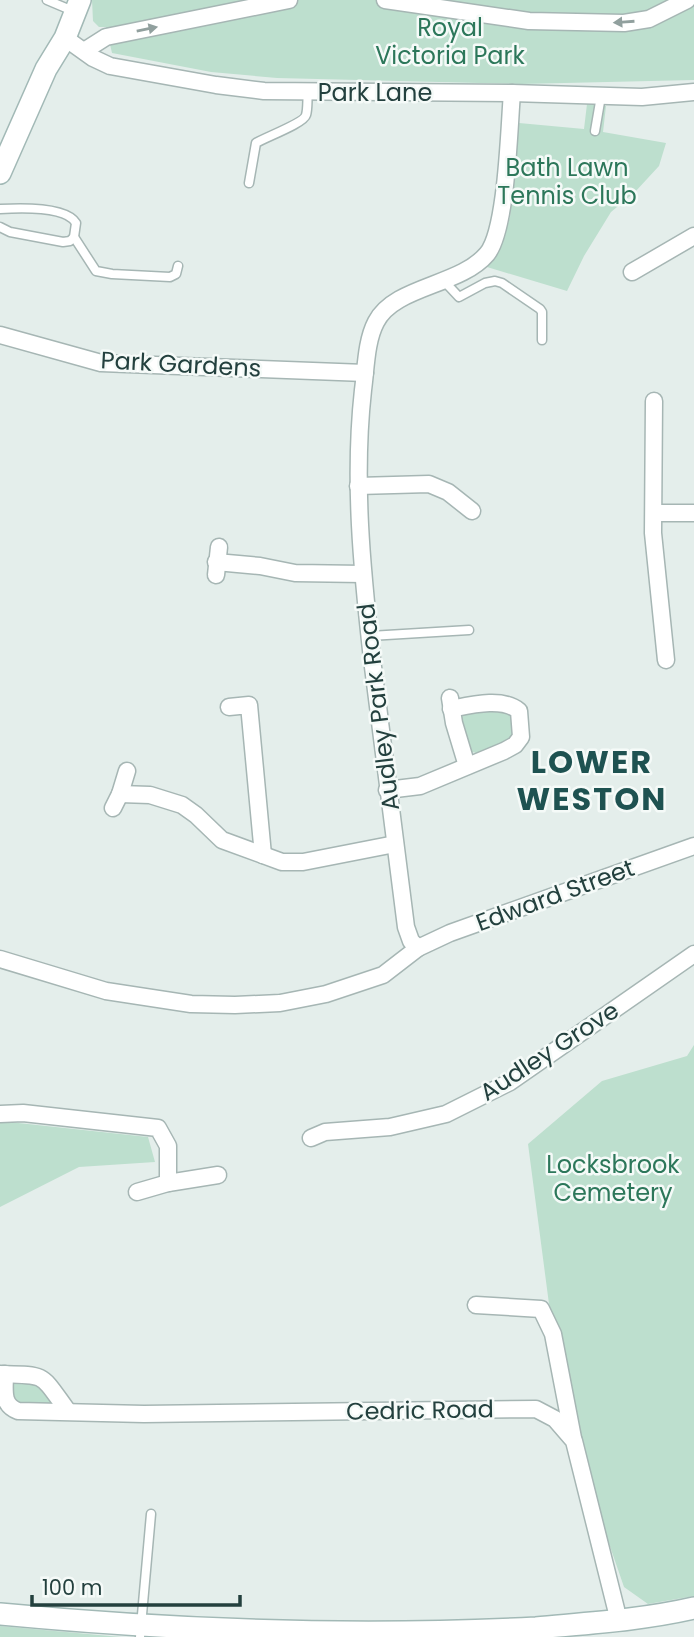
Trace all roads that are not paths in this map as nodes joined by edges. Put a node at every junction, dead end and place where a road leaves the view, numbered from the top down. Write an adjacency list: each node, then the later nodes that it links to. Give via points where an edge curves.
1 (47, 0): 5 (lane)
2 (289, 0): 7 (street, one-way to 2, via 106,37)
3 (385, 0): 4 (street, one-way to 3, via 649,19 624,23 528,21)
4 (687, 0)
5 (78, 6): 6 (street)
6 (65, 37): 7 (street, Park Lane); 13 (street)
7 (84, 51): 8 (street, Park Lane, via 110,66 264,91)
8 (308, 92): 9 (street, Park Lane); 14 (lane, via 301,123 256,143)
9 (512, 93): 10 (street, Park Lane); 20 (street, Audley Park Road, via 496,232 488,253)
10 (601, 96): 11 (street, Park Lane); 12 (lane)
11 (694, 96)
12 (595, 131)
13 (0, 173)
14 (249, 183)
15 (0, 209): 18 (lane, via 67,214 76,223)
16 (0, 227): 18 (lane, via 63,242)
17 (694, 236): 21 (street)
18 (74, 237): 19 (lane, via 96,271 170,276)
19 (178, 266)
20 (470, 268): 22 (street, Audley Park Road); 23 (lane)
21 (632, 272)
22 (444, 281): 23 (lane, via 459,297); 26 (street, Audley Park Road, via 391,305 376,320)
23 (482, 285): 25 (lane, via 502,283 540,309)
24 (0, 335): 26 (street, Park Gardens, via 101,363)
25 (542, 340)
26 (365, 373): 28 (street, Audley Park Road)
27 (654, 401): 30 (street)
28 (358, 486): 29 (street, via 429,484 448,492); 33 (street, Audley Park Road)
29 (471, 511)
30 (654, 513): 31 (street); 36 (street)
31 (694, 513)
32 (217, 562): 33 (street, via 295,572)
33 (363, 574): 35 (street, Audley Park Road)
34 (469, 630): 35 (lane)
35 (370, 636): 40 (street, Audley Park Road)
36 (666, 660)
37 (229, 707): 43 (street, via 249,705)
38 (467, 766): 38 (street, via 515,745 521,737 519,711 511,705 451,703); 40 (street, via 421,786)
39 (127, 771): 43 (street, via 117,801 150,795 182,805 222,840)
40 (387, 790): 41 (street, Audley Park Road)
41 (395, 844): 43 (street, via 303,862 282,862); 44 (street, Audley Park Road, via 406,927)
42 (694, 846): 44 (street, Edward Street)
43 (263, 855)
44 (418, 948): 46 (street, via 383,975 326,994 235,1005 191,1004 106,991)
45 (694, 954): 48 (street, Audley Grove, via 510,1082 446,1114)
46 (0, 958)
47 (0, 1114): 50 (street, via 158,1128 168,1146)
48 (311, 1138)
49 (218, 1175): 50 (street)
50 (168, 1183): 51 (street)
51 (136, 1192)
52 (476, 1305): 55 (street, via 541,1309 553,1334)
53 (3, 1374): 54 (street, Cedric Road, via 44,1378); 54 (street, Cedric Road, via 10,1408)
54 (67, 1410): 55 (street, Cedric Road, via 158,1414 520,1408 536,1409 555,1419)
55 (574, 1441): 59 (street)
56 (151, 1514): 60 (lane)
57 (694, 1608): 59 (street)
58 (0, 1614): 60 (street)
59 (619, 1621): 61 (street)
60 (141, 1632): 61 (street)
61 (413, 1637)

